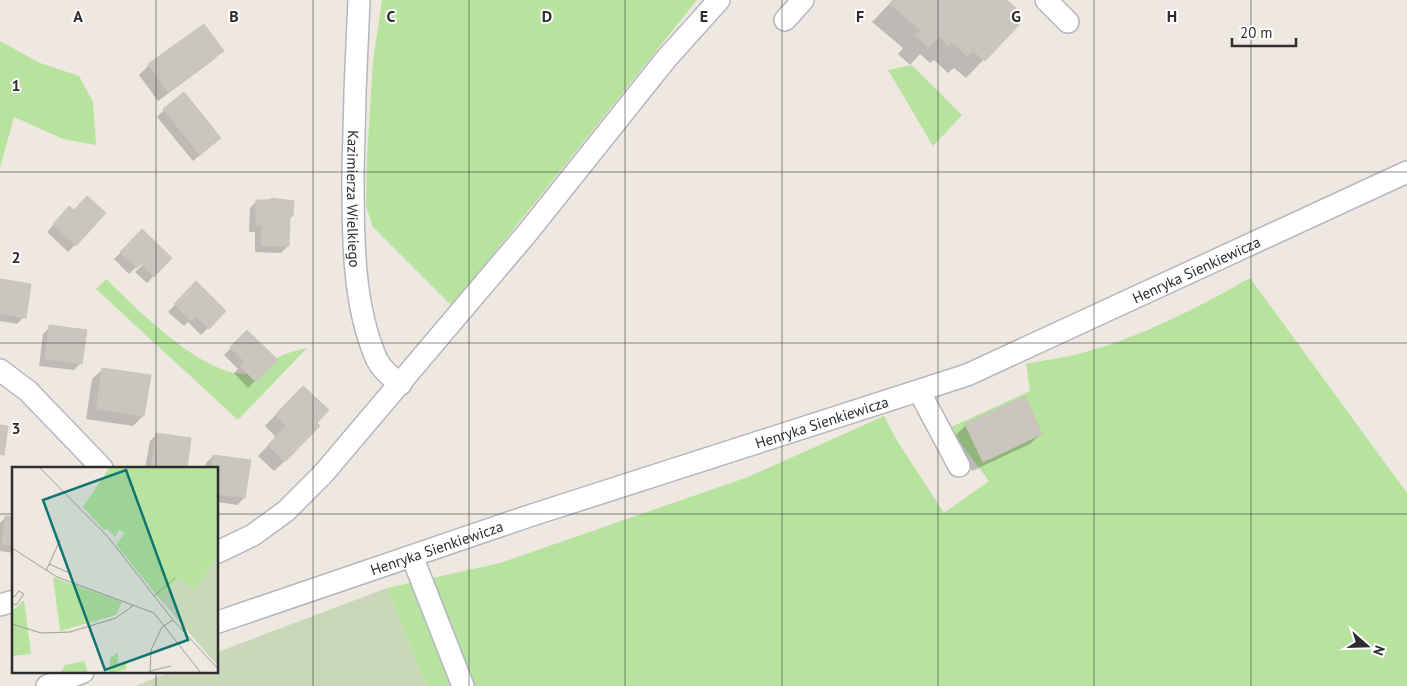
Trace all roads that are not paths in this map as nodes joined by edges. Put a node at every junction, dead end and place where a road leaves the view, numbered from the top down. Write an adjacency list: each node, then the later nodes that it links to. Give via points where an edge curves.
1 (358, 0): 9 (street, Kazimierza Wielkiego, via 353,140 356,271 367,332 378,362)
2 (719, 0): 9 (street, via 666,59)
3 (803, 0): 5 (street)
4 (1046, 0): 6 (street)
5 (785, 20)
6 (1068, 22)
7 (1407, 172): 10 (street, Henryka Sienkiewicza, via 967,375)
8 (0, 370): 12 (street, via 34,397)
9 (401, 384): 13 (street, via 323,474 286,511 253,535)
10 (919, 391): 11 (street); 14 (street, Henryka Sienkiewicza)
11 (959, 466)
12 (101, 467)
13 (219, 552)
14 (412, 556): 15 (street, Henryka Sienkiewicza); 18 (street)
15 (219, 622)
16 (78, 674): 17 (street)
17 (47, 686)
18 (463, 686)

